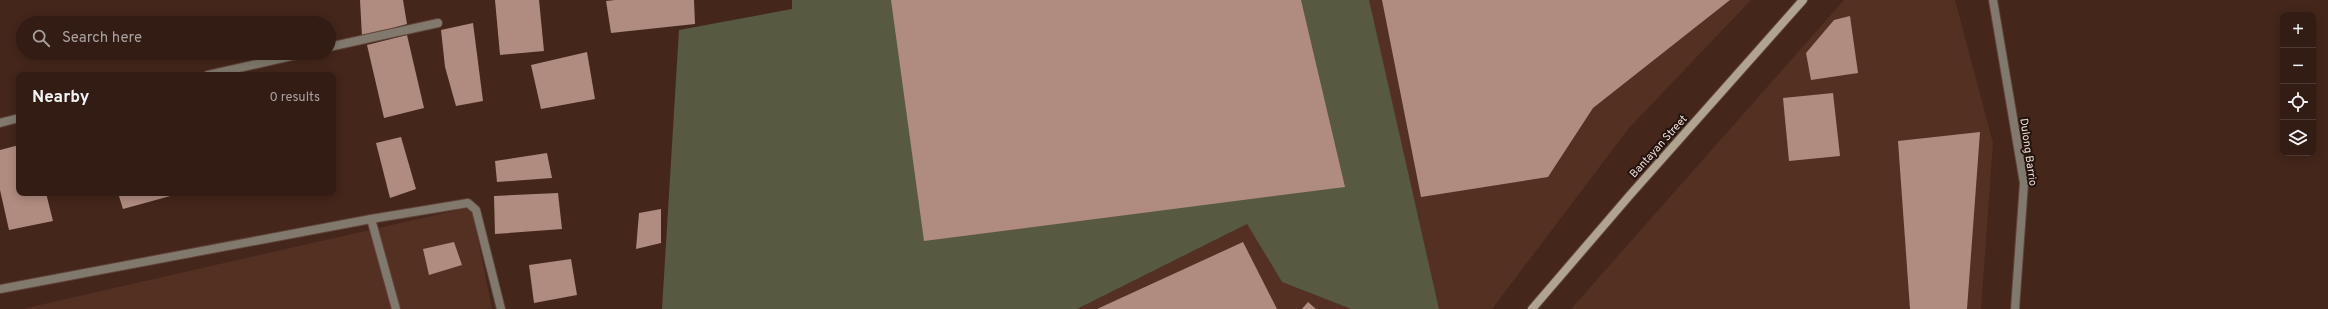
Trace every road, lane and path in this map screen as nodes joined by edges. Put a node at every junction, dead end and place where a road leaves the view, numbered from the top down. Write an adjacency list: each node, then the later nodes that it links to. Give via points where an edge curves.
1 (1803, 0): 13 (main road, Bantayan Street)
2 (1993, 0): 14 (street, Dulong Barrio, via 2024,183)
3 (438, 22): 4 (street)
4 (336, 46)
5 (274, 60): 6 (street)
6 (221, 72)
7 (16, 119): 8 (street)
8 (0, 123)
9 (372, 219): 10 (street); 11 (street); 12 (street, via 468,203 476,210)
10 (0, 289)
11 (396, 309)
12 (501, 309)
13 (1532, 309)
14 (2015, 309)

